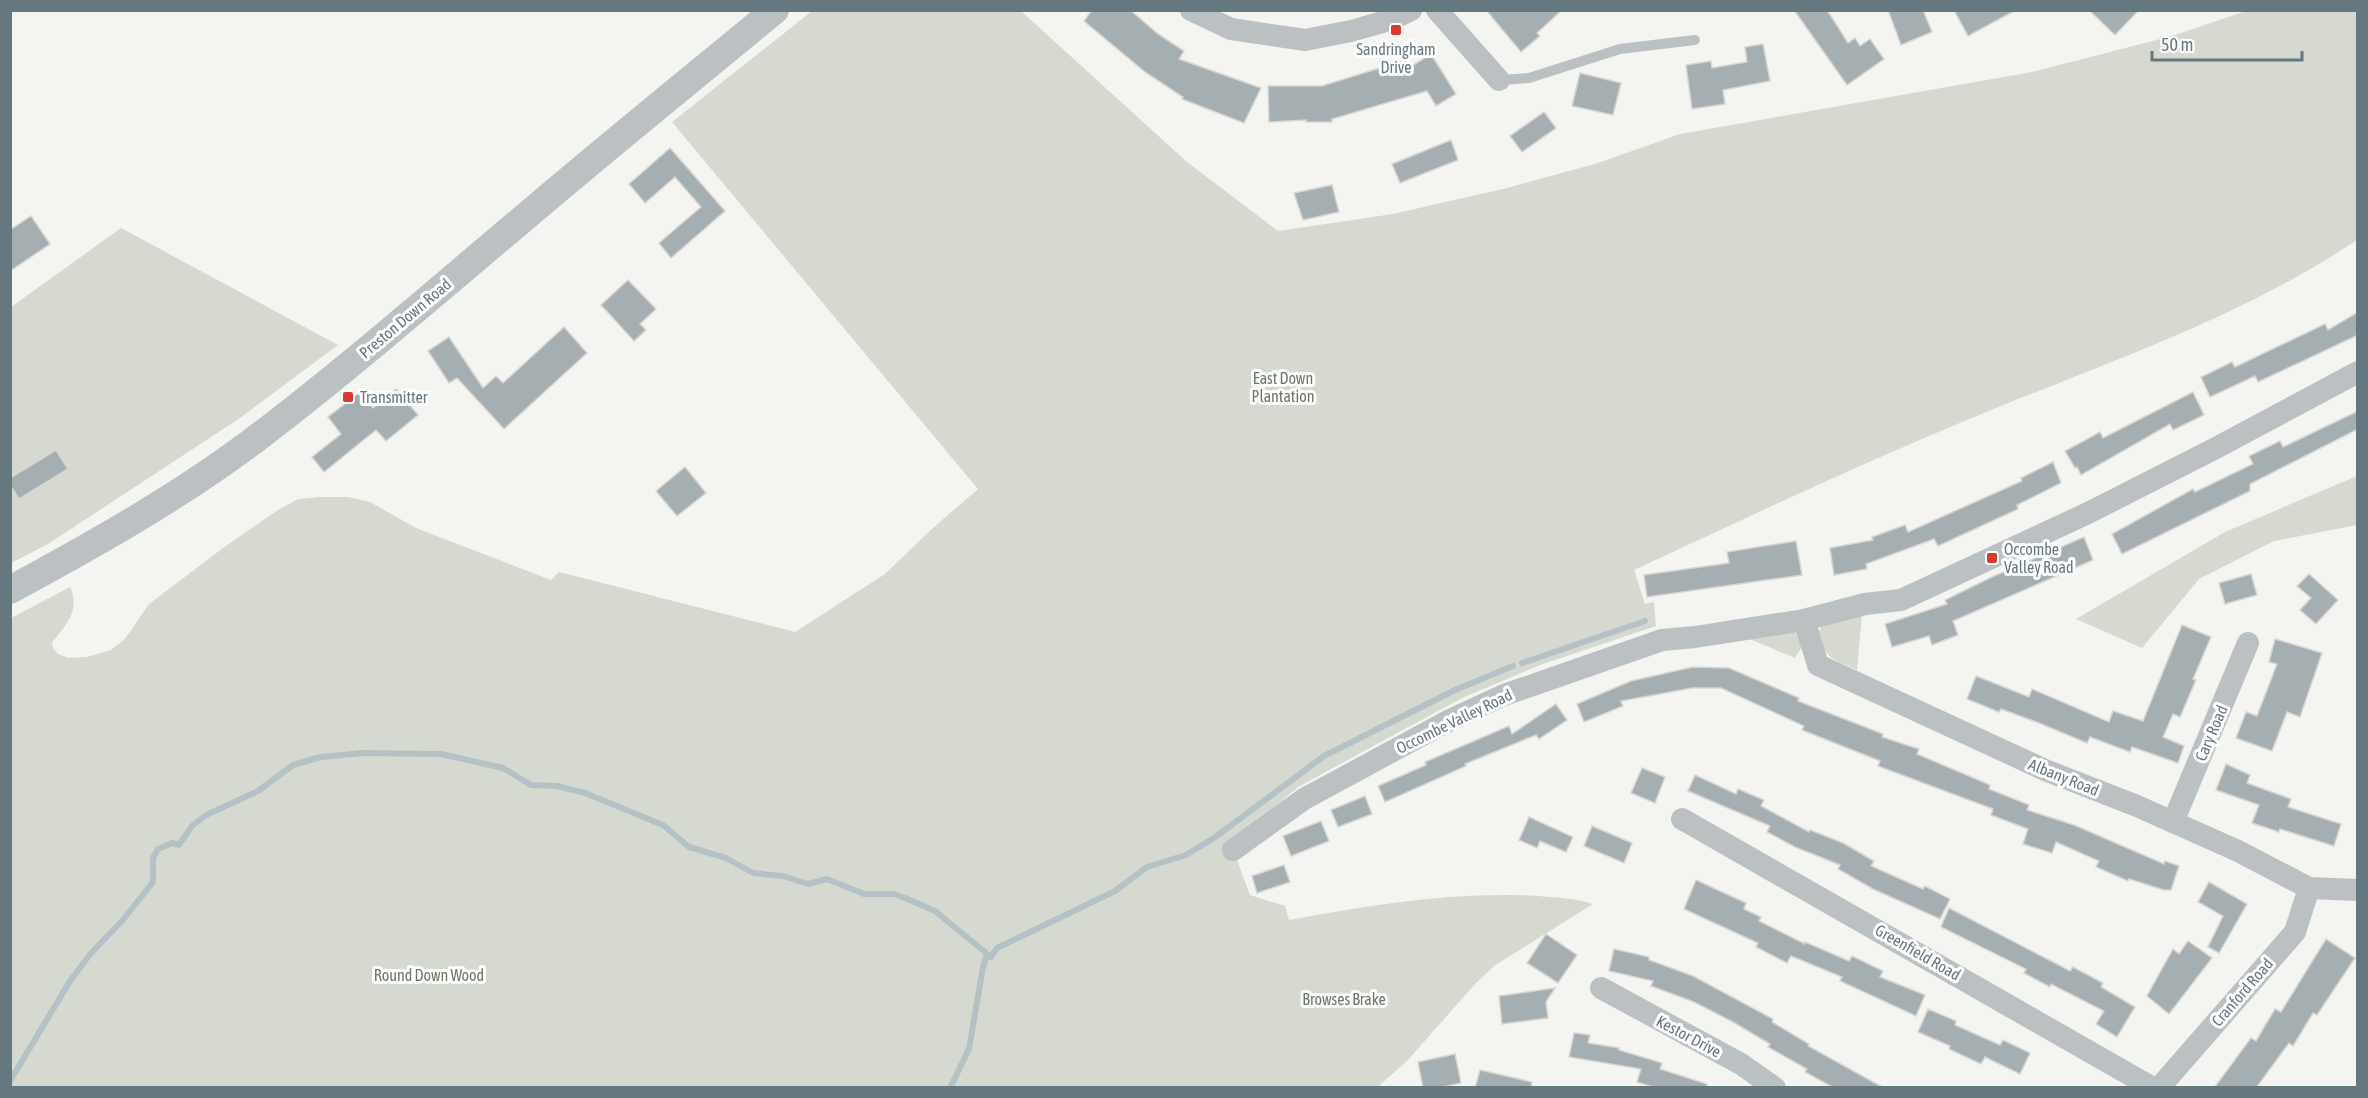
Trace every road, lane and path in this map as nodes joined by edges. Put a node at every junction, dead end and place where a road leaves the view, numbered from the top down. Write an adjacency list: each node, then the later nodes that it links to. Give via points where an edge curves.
1 (775, 10): 8 (street, Preston Down Road, via 252,442 170,498)
2 (1191, 10): 3 (street, via 1231,29 1305,40 1351,31)
3 (1411, 10)
4 (1437, 10): 6 (street)
5 (1695, 40): 6 (lane, via 1620,49 1529,78)
6 (1499, 80)
7 (2358, 372): 9 (street, Occombe Valley Road, via 2088,513 1901,600 1865,604)
8 (10, 591)
9 (1804, 620): 12 (street, Albany Road, via 1818,665 2045,770); 13 (street, Occombe Valley Road, via 1662,640 1504,695 1304,799)
10 (2248, 643): 12 (street, Cary Road)
11 (1682, 819): 18 (street, Greenfield Road)
12 (2173, 822): 14 (street, Albany Road)
13 (1233, 850)
14 (2309, 888): 15 (street, Albany Road); 19 (street, Cranford Road, via 2295,932)
15 (2358, 890)
16 (1601, 988): 17 (street, Kestor Drive, via 1741,1064)
17 (1775, 1088)
18 (2153, 1088)
19 (2159, 1088)

